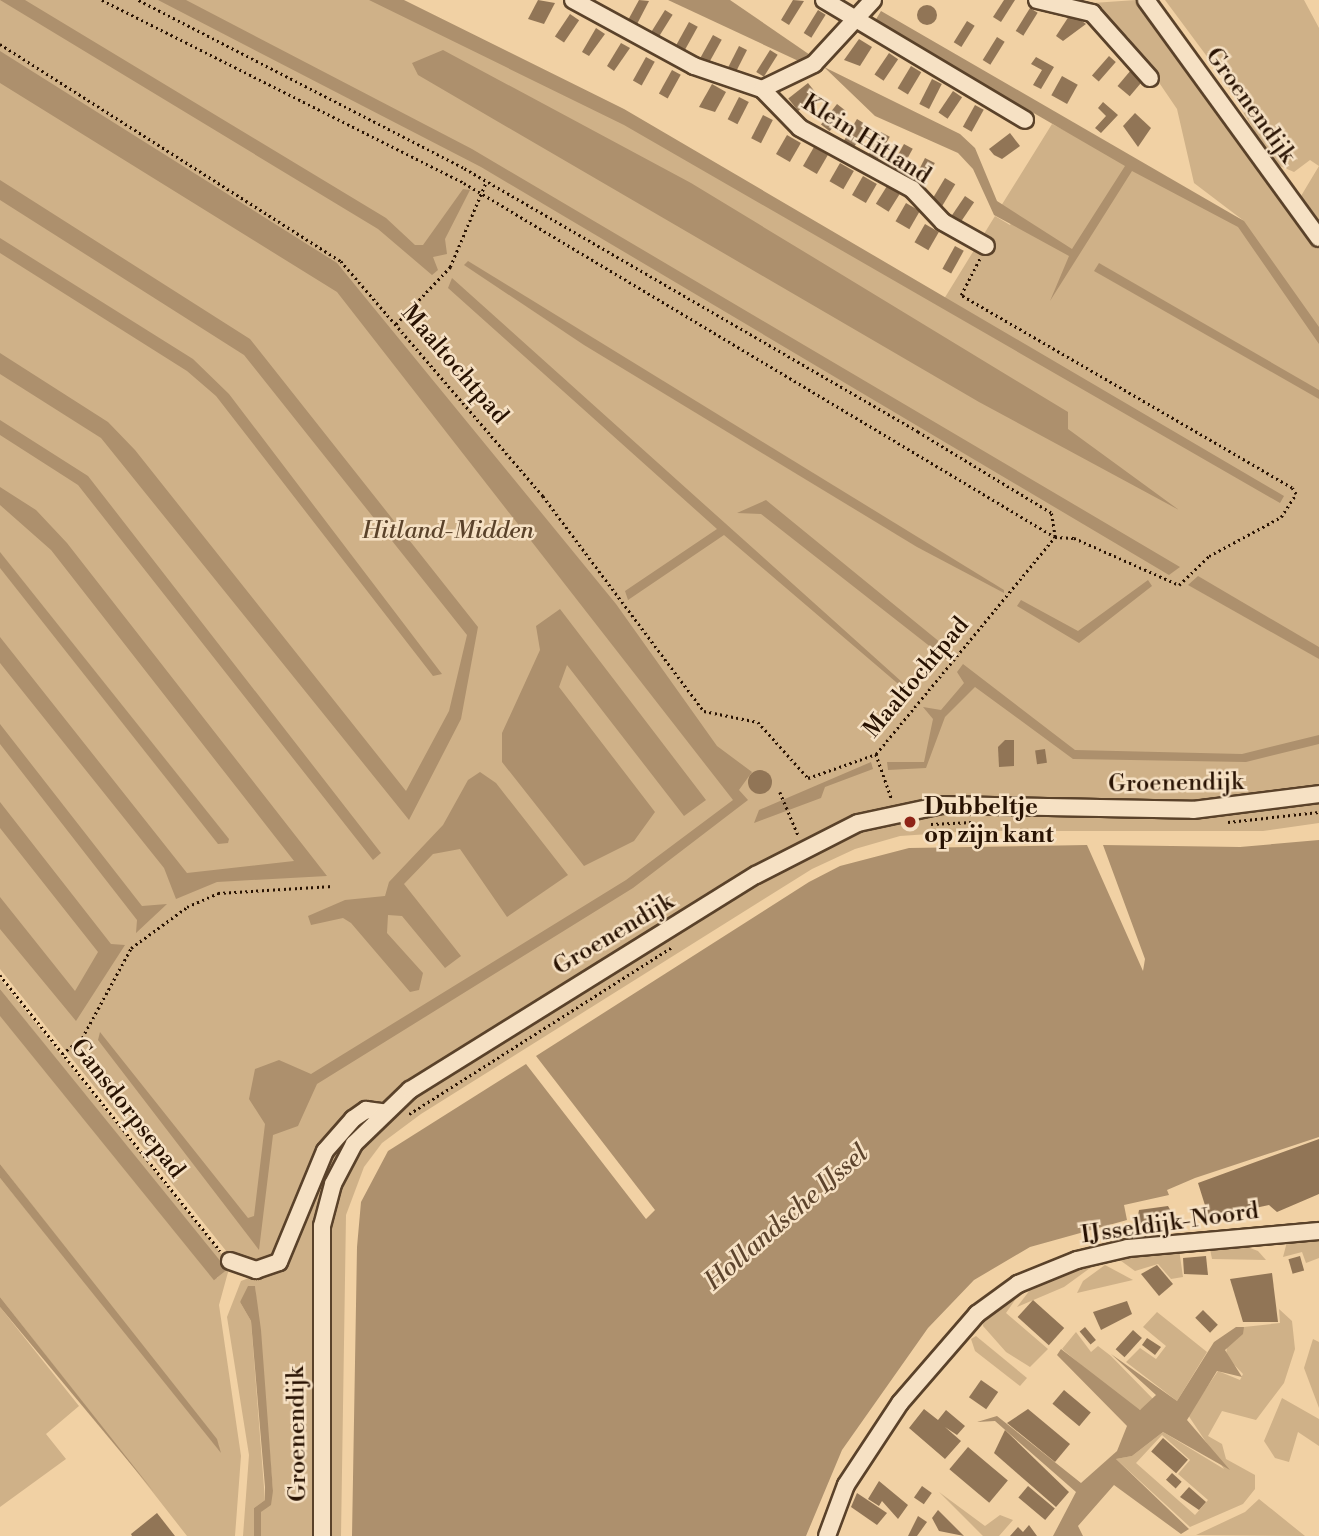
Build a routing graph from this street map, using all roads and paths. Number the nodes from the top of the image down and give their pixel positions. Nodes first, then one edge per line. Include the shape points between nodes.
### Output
1 (102, 0) edge
2 (138, 0) edge
3 (573, 0) edge
4 (824, 0) edge
5 (873, 0) edge
6 (1037, 0) edge
7 (1146, 0) edge
8 (855, 20) junction
9 (0, 44) edge
10 (1150, 78) dead end
11 (762, 89) junction
12 (1025, 120) dead end
13 (486, 182) junction
14 (479, 191) junction
15 (1319, 238) edge
16 (986, 246) joint
17 (396, 325) junction
18 (1055, 537) junction
19 (876, 754) junction
20 (888, 788) dead end
21 (780, 792) dead end
22 (1319, 794) edge
23 (800, 840) dead end
24 (333, 886) dead end
25 (681, 941) dead end
26 (0, 975) edge
27 (62, 1054) junction
28 (383, 1112) junction
29 (401, 1119) dead end
30 (1319, 1231) edge
31 (230, 1261) joint
32 (322, 1536) edge
33 (827, 1536) edge

1 - 14 path
2 - 13 path
3 - 11 street, Klein Hitland via 694,66
4 - 8 street
5 - 8 street, Klein Hitland
6 - 10 street via 1092,13
7 - 15 street, Groenendijk
8 - 11 street, Klein Hitland via 814,64
8 - 12 street
9 - 17 path, Maaltochtpad via 341,261
11 - 16 street, Klein Hitland via 800,128 912,190 943,222
13 - 14 path
13 - 18 path via 1051,513
14 - 17 path via 450,267
14 - 18 path
16 - 18 path via 961,295 1296,495 1281,517 1209,556 1179,585 1074,538
17 - 19 path, Maaltochtpad via 543,496 704,711 758,722 808,778
18 - 19 path, Maaltochtpad
19 - 20 path
21 - 23 path
22 - 28 street, Groenendijk via 1193,810 942,805 858,823 743,883 481,1043
24 - 27 path via 218,893 187,906 131,948 82,1038
25 - 29 path
26 - 27 path, Gansdorpsepad
27 - 31 path, Gansdorpsepad
28 - 31 street via 366,1110 325,1151 279,1262 256,1270
28 - 32 street, Groenendijk via 341,1165 322,1226
30 - 33 street, IJsseldijk-Noord via 1128,1248 1077,1259 1018,1284 977,1314 900,1404 846,1485

